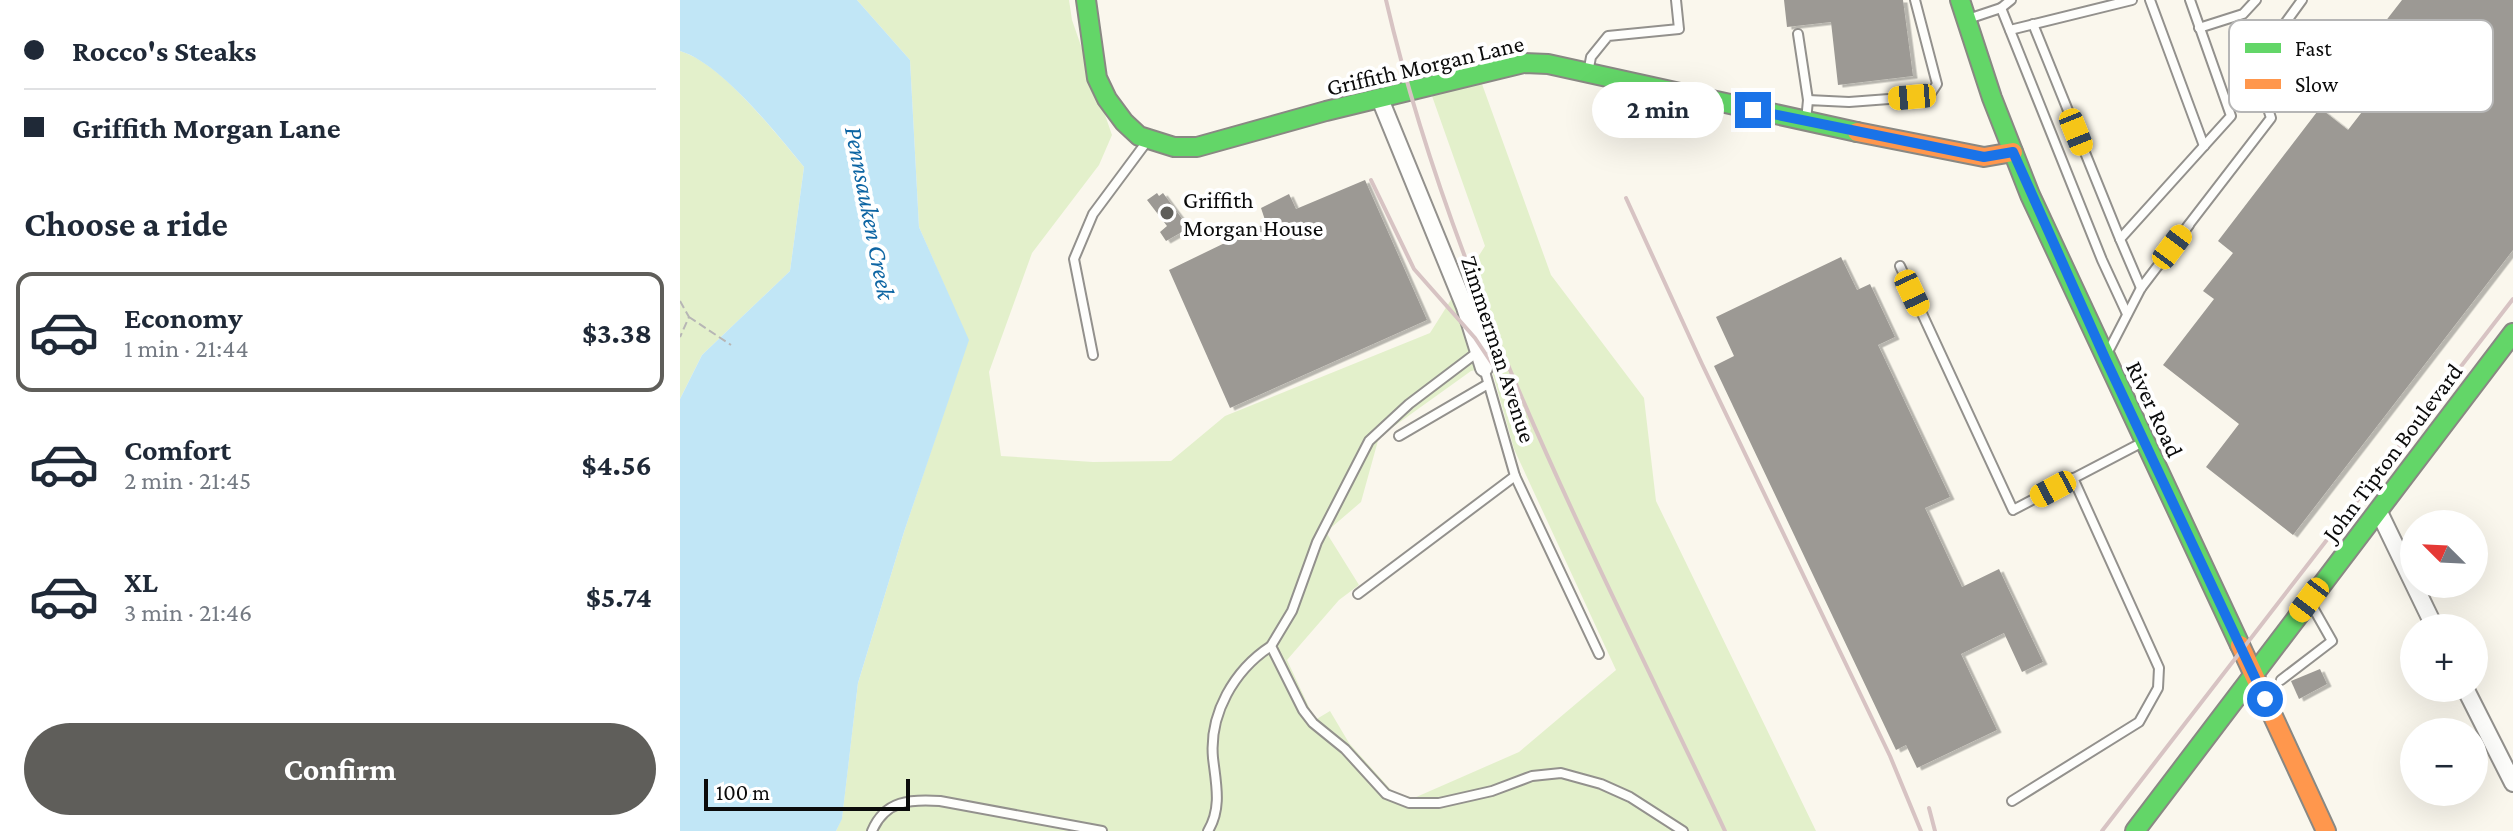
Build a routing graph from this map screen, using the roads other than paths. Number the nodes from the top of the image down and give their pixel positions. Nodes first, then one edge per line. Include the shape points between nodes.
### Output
1 (1086, 0) edge
2 (1676, 0) edge
3 (1915, 0) edge
4 (1960, 0) edge
5 (2011, 0) edge
6 (2132, 0) edge
7 (2150, 0) edge
8 (2190, 0) edge
9 (2256, 0) edge
10 (2302, 0) edge
11 (2001, 8) junction
12 (1967, 20) junction
13 (2287, 20) edge
14 (2033, 24) junction
15 (2199, 28) junction
16 (2010, 30) junction
17 (1798, 34) dead end
18 (1588, 73) junction
19 (1380, 99) junction
20 (1808, 100) junction
21 (2229, 110) edge
22 (2230, 112) edge
23 (2269, 112) edge
24 (1806, 122) junction
25 (1148, 140) junction
26 (2204, 146) junction
27 (2013, 152) junction
28 (2120, 239) junction
29 (1900, 266) dead end
30 (2141, 288) junction
31 (2127, 314) junction
32 (2513, 333) edge
33 (1093, 355) dead end
34 (2105, 358) junction
35 (1483, 368) junction
36 (1399, 436) dead end
37 (2144, 442) junction
38 (1515, 476) junction
39 (2073, 478) junction
40 (2378, 510) junction
41 (1358, 594) dead end
42 (2309, 600) junction
43 (2428, 614) edge
44 (1271, 646) junction
45 (1599, 654) dead end
46 (2253, 673) junction
47 (2281, 680) dead end
48 (2472, 702) edge
49 (2513, 783) edge
50 (2012, 801) dead end
51 (872, 831) edge
52 (1102, 831) edge
53 (1208, 831) edge
54 (1683, 831) edge
55 (2135, 831) edge
56 (2326, 831) edge

1 - 25 street via 1097,78 1124,122
2 - 18 lane via 1679,29 1608,36 1591,57
3 - 20 lane via 1937,84 1929,96
4 - 12 street, River Road
5 - 11 lane
6 - 14 lane
7 - 26 lane
8 - 15 lane
9 - 15 lane via 2243,14
10 - 13 lane
11 - 12 lane
11 - 16 lane
12 - 27 street, River Road
14 - 16 lane
14 - 28 lane
15 - 21 lane
16 - 31 lane
17 - 20 lane
18 - 19 street, Griffith Morgan Lane via 1524,63
18 - 24 street, Griffith Morgan Lane
19 - 25 street, Griffith Morgan Lane via 1197,147
19 - 35 street, Zimmerman Avenue via 1465,307
20 - 24 lane
22 - 26 lane
23 - 30 lane via 2271,118
24 - 27 street, Griffith Morgan Lane via 1984,157
25 - 33 lane via 1093,214 1074,259
26 - 28 lane
27 - 34 street, River Road
28 - 30 lane
29 - 39 lane via 2013,510
30 - 31 lane
31 - 34 lane
32 - 40 street, John Tipton Boulevard
34 - 37 street, River Road
35 - 36 lane
35 - 38 lane, Zimmerman Avenue
35 - 44 lane via 1409,404 1369,441
37 - 39 lane
37 - 46 street, River Road
38 - 41 lane, Zimmerman Avenue
38 - 45 lane
39 - 50 lane via 2159,668 2158,688 2139,722
40 - 42 street, John Tipton Boulevard
40 - 43 street
42 - 46 street, John Tipton Boulevard
42 - 47 lane via 2332,641
44 - 53 lane via 1253,658 1233,684 1216,719 1212,739 1217,807
44 - 54 lane via 1313,723 1386,794 1409,803 1439,803 1532,776 1561,773 1630,797
46 - 55 street, John Tipton Boulevard
46 - 56 street, River Road
48 - 49 street
51 - 52 lane via 885,811 901,801 920,800

